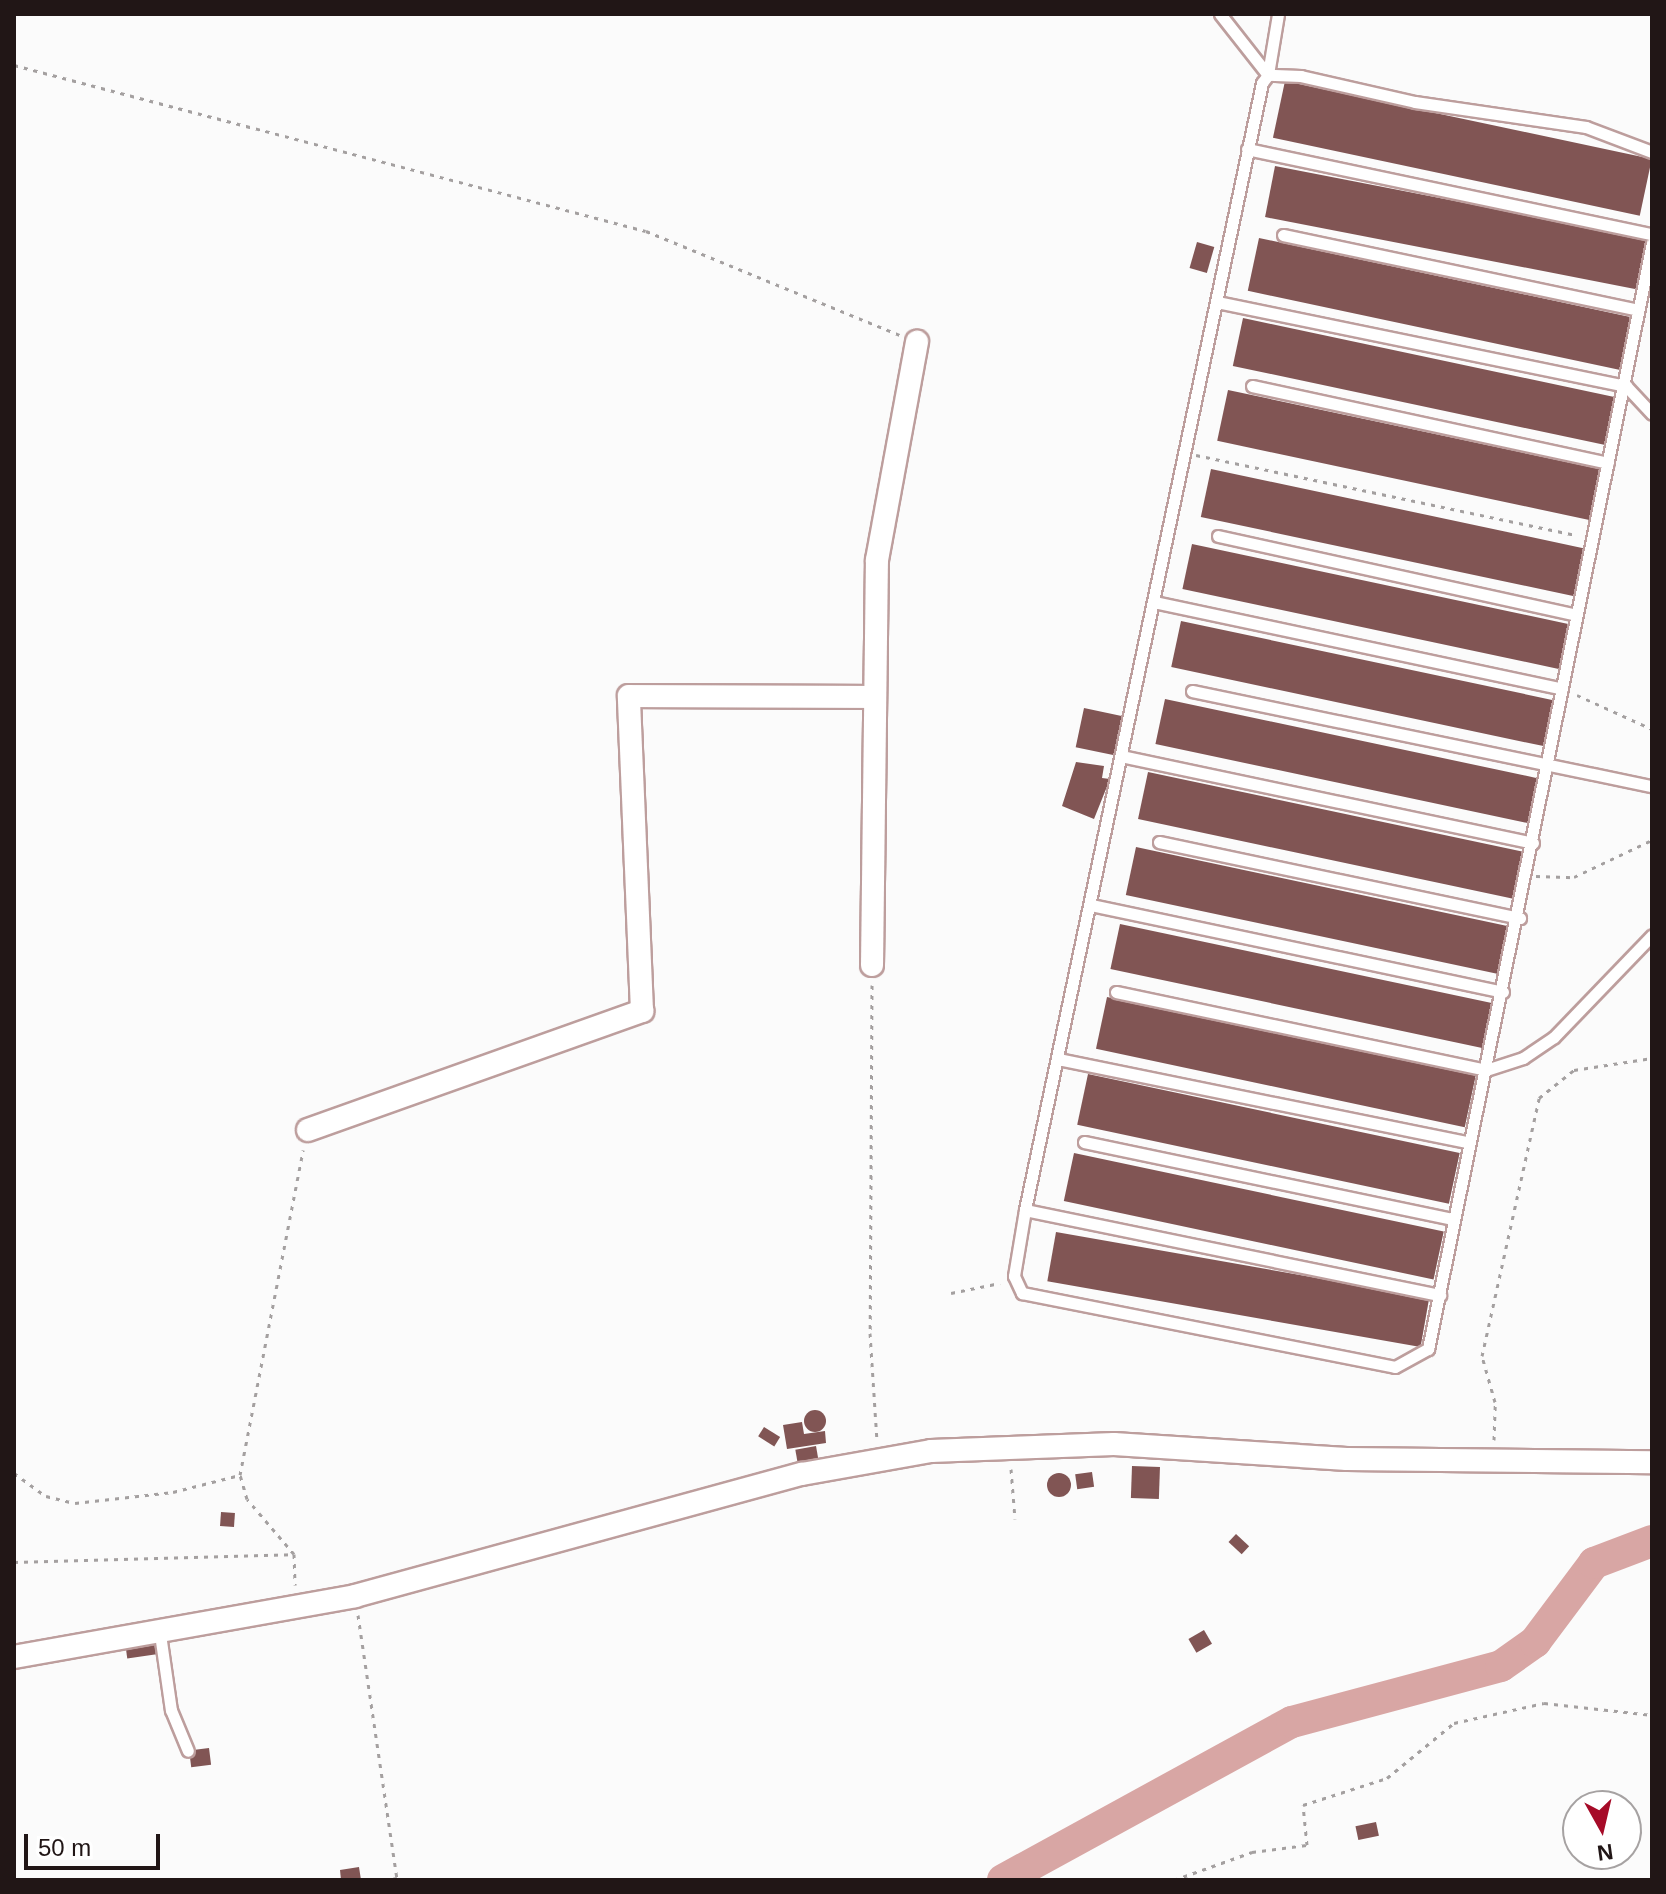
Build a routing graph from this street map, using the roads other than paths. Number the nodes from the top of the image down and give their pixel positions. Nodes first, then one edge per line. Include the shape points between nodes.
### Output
1 (1220, 14) edge
2 (1278, 14) edge
3 (1268, 75) junction
4 (1247, 149) junction
5 (1652, 152) edge
6 (1652, 234) edge
7 (1283, 235) dead end
8 (1652, 243) edge
9 (1217, 302) junction
10 (1638, 310) junction
11 (917, 342) road end
12 (1252, 386) dead end
13 (1626, 386) junction
14 (1652, 414) edge
15 (1608, 463) junction
16 (1218, 536) dead end
17 (1154, 602) junction
18 (1576, 615) junction
19 (1562, 689) junction
20 (1192, 691) dead end
21 (875, 697) junction
22 (1121, 756) junction
23 (1547, 765) junction
24 (1652, 786) edge
25 (1159, 842) dead end
26 (1533, 843) junction
27 (1091, 905) junction
28 (1520, 918) junction
29 (1652, 935) edge
30 (872, 965) road end
31 (1116, 992) dead end
32 (1503, 992) junction
33 (1058, 1059) junction
34 (1486, 1070) junction
35 (308, 1130) road end
36 (1084, 1142) dead end
37 (1470, 1143) junction
38 (1025, 1210) junction
39 (1453, 1219) junction
40 (1440, 1295) junction
41 (1652, 1462) edge
42 (160, 1634) junction
43 (14, 1657) edge
44 (188, 1751) dead end

1 - 3 lane via 1257,51
2 - 3 lane
3 - 4 lane via 1257,95
3 - 5 lane via 1586,127
4 - 6 lane
4 - 9 lane
7 - 10 lane
8 - 10 lane
9 - 13 lane
9 - 17 lane
10 - 13 lane
11 - 21 street via 877,560
12 - 15 lane
13 - 14 lane
13 - 15 lane
15 - 18 lane
16 - 18 lane
17 - 19 lane
17 - 22 lane
18 - 19 lane
19 - 23 lane
20 - 23 lane
21 - 30 street
21 - 35 street via 629,696 642,1011
22 - 26 lane
22 - 27 lane
23 - 24 lane
23 - 26 lane
25 - 28 lane
26 - 28 lane
27 - 32 lane
27 - 33 lane
28 - 32 lane
29 - 34 lane via 1554,1037 1523,1058
31 - 34 lane
32 - 34 lane
33 - 37 lane
33 - 38 lane
34 - 37 lane
36 - 39 lane
37 - 39 lane
38 - 40 lane
38 - 40 lane via 1014,1276 1030,1296 1395,1367 1428,1349
39 - 40 lane
41 - 42 street via 1010,1446 879,1458 355,1596
42 - 43 street
42 - 44 lane via 171,1710

